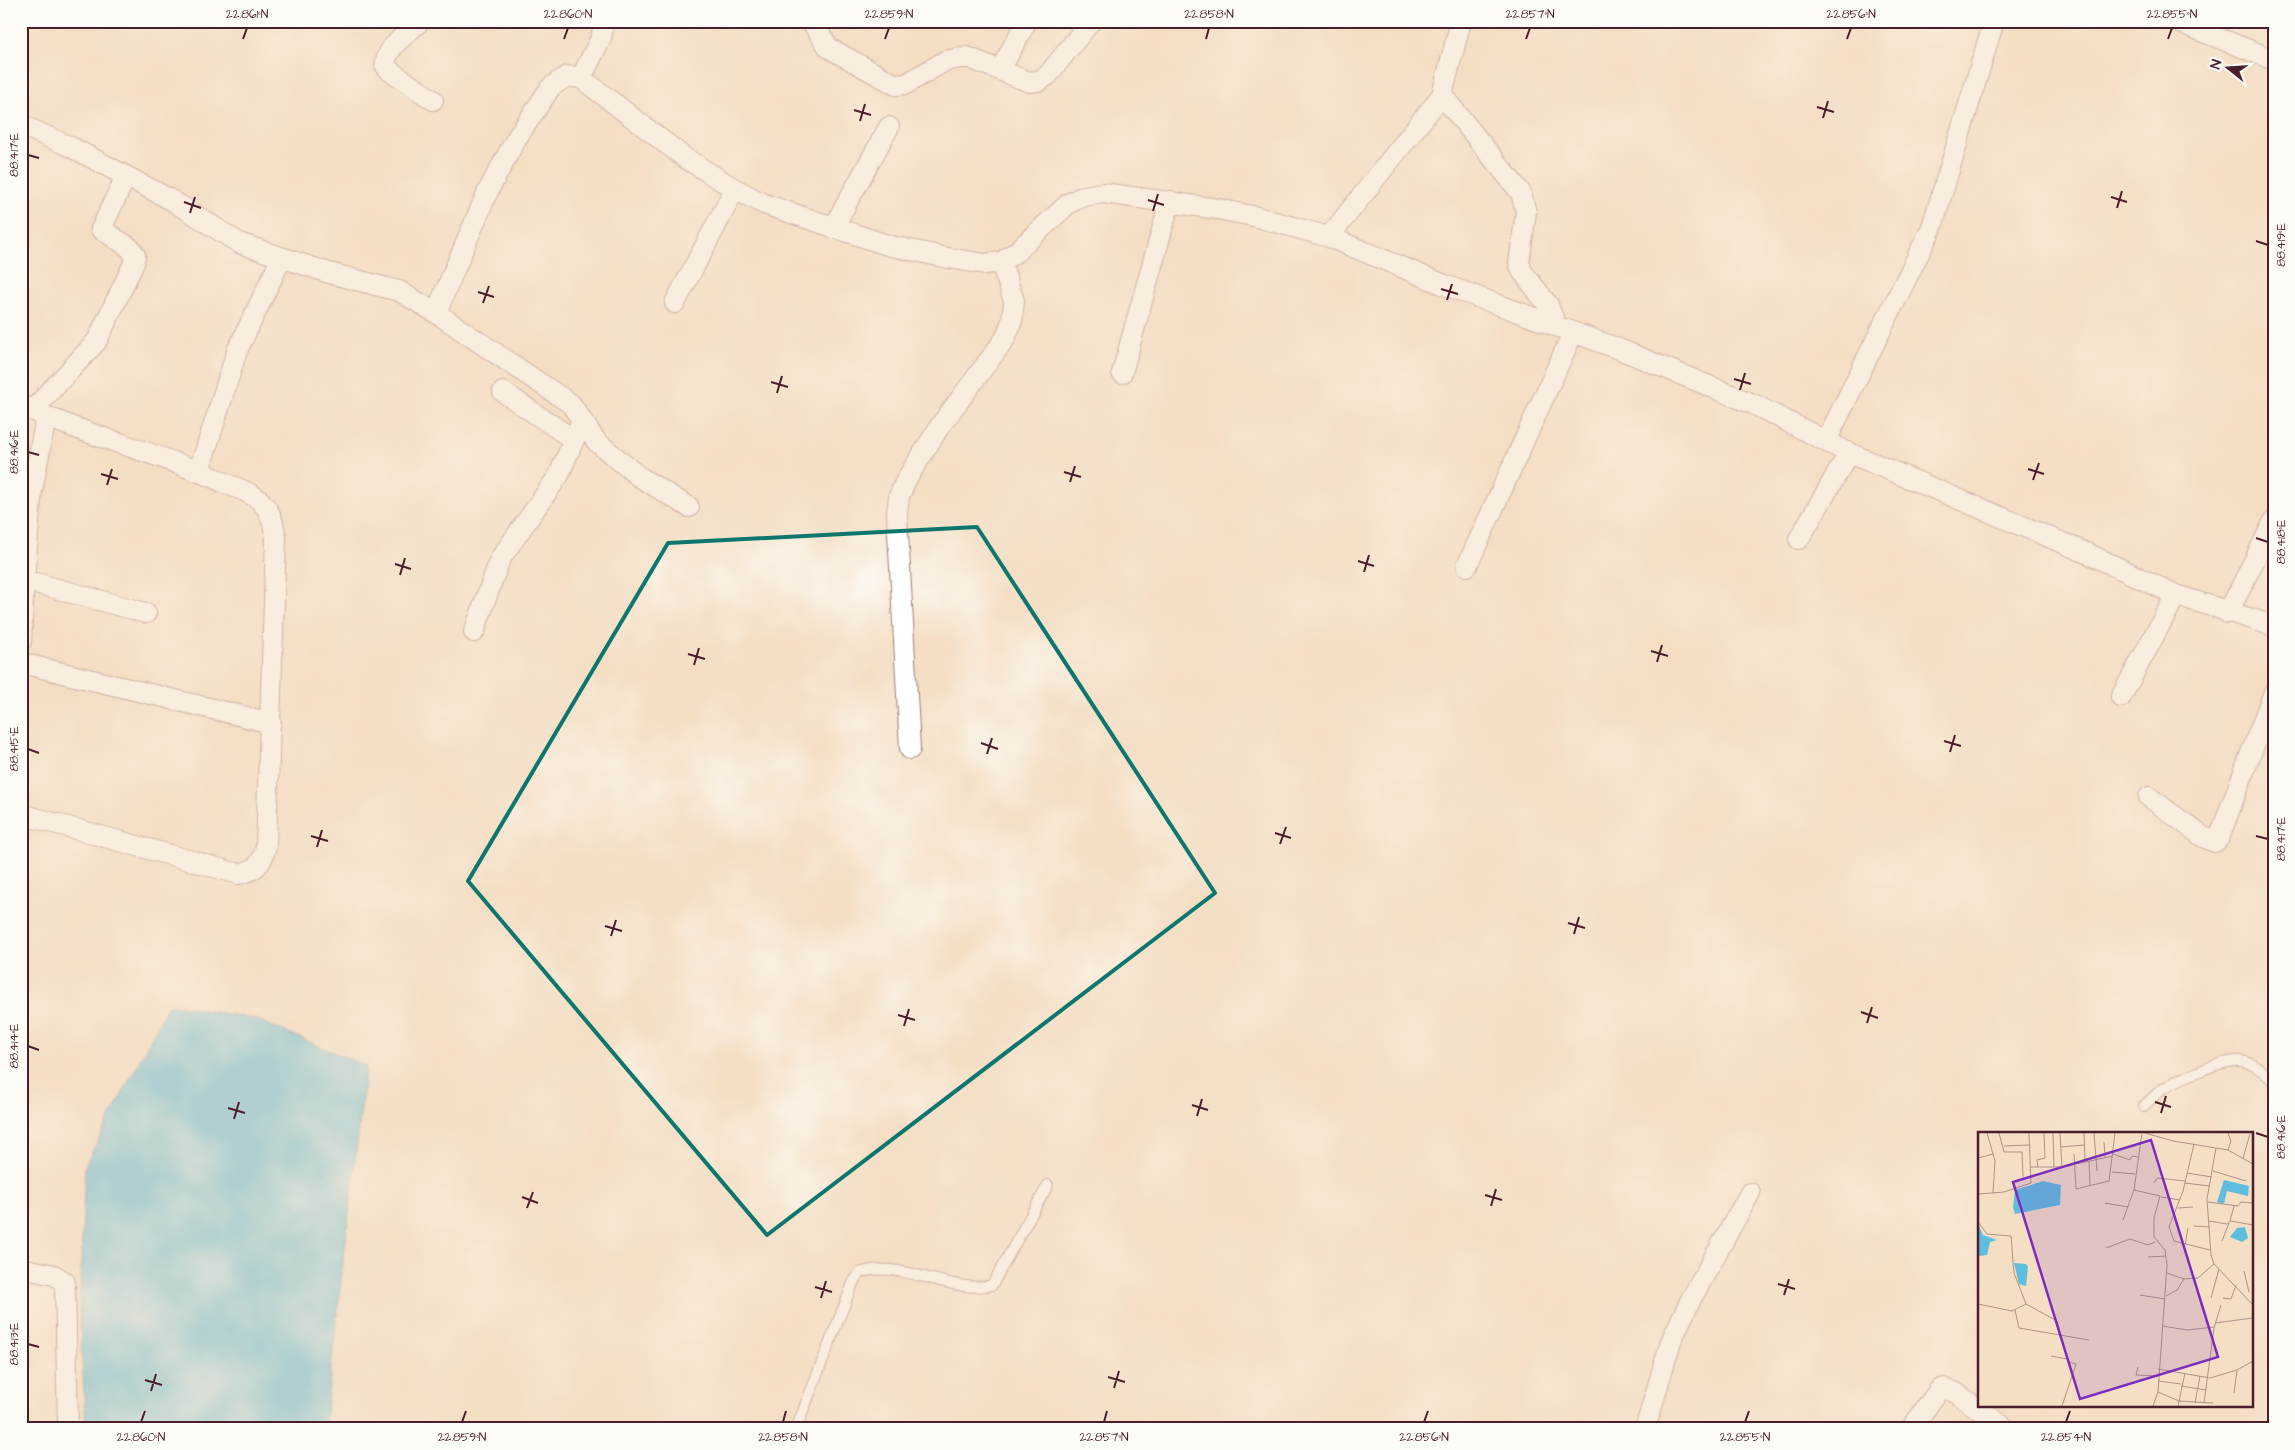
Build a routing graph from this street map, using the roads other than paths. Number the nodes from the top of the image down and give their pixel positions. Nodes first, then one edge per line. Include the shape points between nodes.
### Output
1 (420, 21) edge
2 (604, 21) edge
3 (811, 21) edge
4 (1027, 21) edge
5 (1092, 21) edge
6 (1461, 21) edge
7 (1994, 21) edge
8 (2176, 21) edge
9 (2274, 60) edge
10 (1000, 70) junction
11 (581, 78) junction
12 (1442, 95) junction
13 (433, 100) dead end
14 (21, 125) edge
15 (889, 127) dead end
16 (126, 176) junction
17 (735, 189) junction
18 (1170, 201) junction
19 (833, 228) junction
20 (1329, 237) junction
21 (281, 259) junction
22 (1001, 262) junction
23 (675, 303) dead end
24 (436, 313) junction
25 (1565, 329) junction
26 (1122, 373) dead end
27 (503, 392) dead end
28 (33, 411) edge
29 (582, 420) junction
30 (574, 440) junction
31 (1826, 441) junction
32 (1849, 453) junction
33 (199, 470) junction
34 (27, 489) edge
35 (689, 507) dead end
36 (2274, 521) edge
37 (1799, 539) dead end
38 (1467, 566) dead end
39 (22, 579) edge
40 (2176, 595) junction
41 (146, 613) dead end
42 (2228, 613) junction
43 (2274, 626) edge
44 (474, 632) dead end
45 (21, 641) edge
46 (21, 663) edge
47 (2274, 692) edge
48 (2121, 697) dead end
49 (271, 723) junction
50 (910, 748) dead end
51 (2149, 797) dead end
52 (21, 814) edge
53 (2274, 1081) edge
54 (2144, 1106) dead end
55 (1048, 1184) dead end
56 (1750, 1193) dead end
57 (21, 1268) edge
58 (68, 1429) edge
59 (796, 1429) edge
60 (1645, 1429) edge
61 (1911, 1429) edge
62 (2007, 1429) edge

1 - 13 street via 390,51 385,65
2 - 11 street via 601,38
3 - 10 street via 829,48 896,85 906,84 955,58 967,57
4 - 10 street
5 - 10 street via 1039,82 1029,82
6 - 12 street
7 - 31 street via 1932,227
8 - 9 street
11 - 17 street via 685,158
11 - 24 street via 566,76 552,87 516,139 488,191
12 - 20 street
12 - 25 street via 1521,194 1526,212 1519,263 1522,272
14 - 16 street
15 - 19 street
16 - 21 street via 239,243
16 - 28 street via 102,230 130,248 135,254 134,263 97,341
17 - 19 street via 764,204
17 - 23 street
18 - 20 street via 1257,217
18 - 22 street via 1103,193 1084,196 1069,203
18 - 26 street
19 - 22 street via 888,245 948,258 985,264
20 - 25 street via 1442,284
21 - 24 street via 399,291
21 - 33 street via 237,351
22 - 50 street via 1014,302 1012,321 1005,339 940,426 899,496
24 - 29 street via 571,404
25 - 31 street via 1754,404
25 - 38 street
27 - 30 street
28 - 33 street
28 - 34 street
29 - 30 street
29 - 35 street via 596,441 638,476
30 - 44 street via 553,484 500,559
31 - 32 street
32 - 37 street
32 - 40 street via 2089,554
33 - 49 street via 253,496 265,506 273,522 276,538
34 - 39 street
36 - 42 street
39 - 41 street
39 - 45 street
40 - 42 street
40 - 48 street
42 - 43 street
46 - 49 street
47 - 51 street via 2215,842 2203,837
49 - 52 street via 266,847 262,862 251,871 239,874
53 - 54 lane via 2250,1064 2230,1062 2181,1079 2161,1090
55 - 59 lane via 992,1285 972,1286 879,1268 859,1273
56 - 60 street via 1670,1341
57 - 58 street via 54,1275 65,1282
61 - 62 street via 1939,1390 1944,1388

